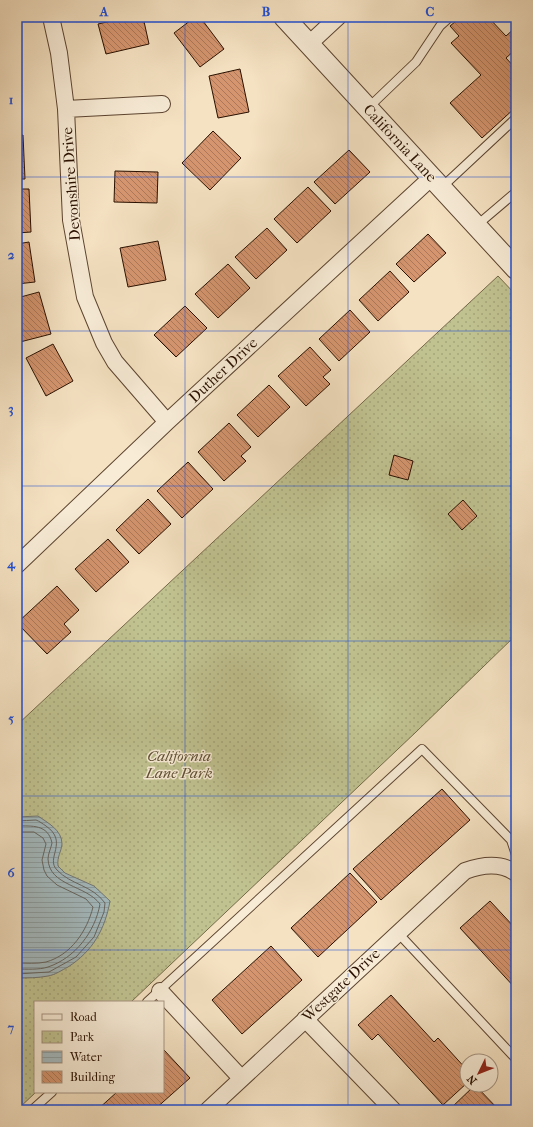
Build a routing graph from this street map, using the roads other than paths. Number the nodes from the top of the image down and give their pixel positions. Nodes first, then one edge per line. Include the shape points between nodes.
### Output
1 (51, 17) edge
2 (284, 17) edge
3 (338, 17) edge
4 (450, 17) edge
5 (309, 44) junction
6 (162, 104) dead end
7 (368, 108) junction
8 (66, 109) junction
9 (516, 118) edge
10 (436, 182) junction
11 (516, 192) edge
12 (476, 226) junction
13 (516, 269) edge
14 (167, 422) junction
15 (17, 565) edge
16 (516, 855) edge
17 (516, 873) edge
18 (398, 933) junction
19 (160, 991) junction
20 (149, 1001) edge
21 (305, 1019) junction
22 (516, 1059) edge
23 (241, 1078) junction
24 (51, 1093) edge
25 (32, 1110) edge
26 (208, 1110) edge
27 (393, 1110) edge

1 - 8 street, Devonshire Drive via 59,53
2 - 5 street, California Lane
3 - 5 street
4 - 7 lane via 440,26 416,62
5 - 7 street, California Lane
6 - 8 street
7 - 10 street, California Lane
8 - 14 street, Devonshire Drive via 71,220 85,298 115,362
9 - 10 lane
10 - 12 street, California Lane
10 - 14 street, Duther Drive
11 - 12 lane
12 - 13 street, California Lane
14 - 15 street, Duther Drive
16 - 19 lane via 511,840 422,750
17 - 18 street, Westgate Drive via 497,866 479,866 465,871
18 - 21 street, Westgate Drive
18 - 22 lane
19 - 20 lane
19 - 23 street
21 - 23 street, Westgate Drive
21 - 27 street
23 - 26 street, Westgate Drive
24 - 25 lane

